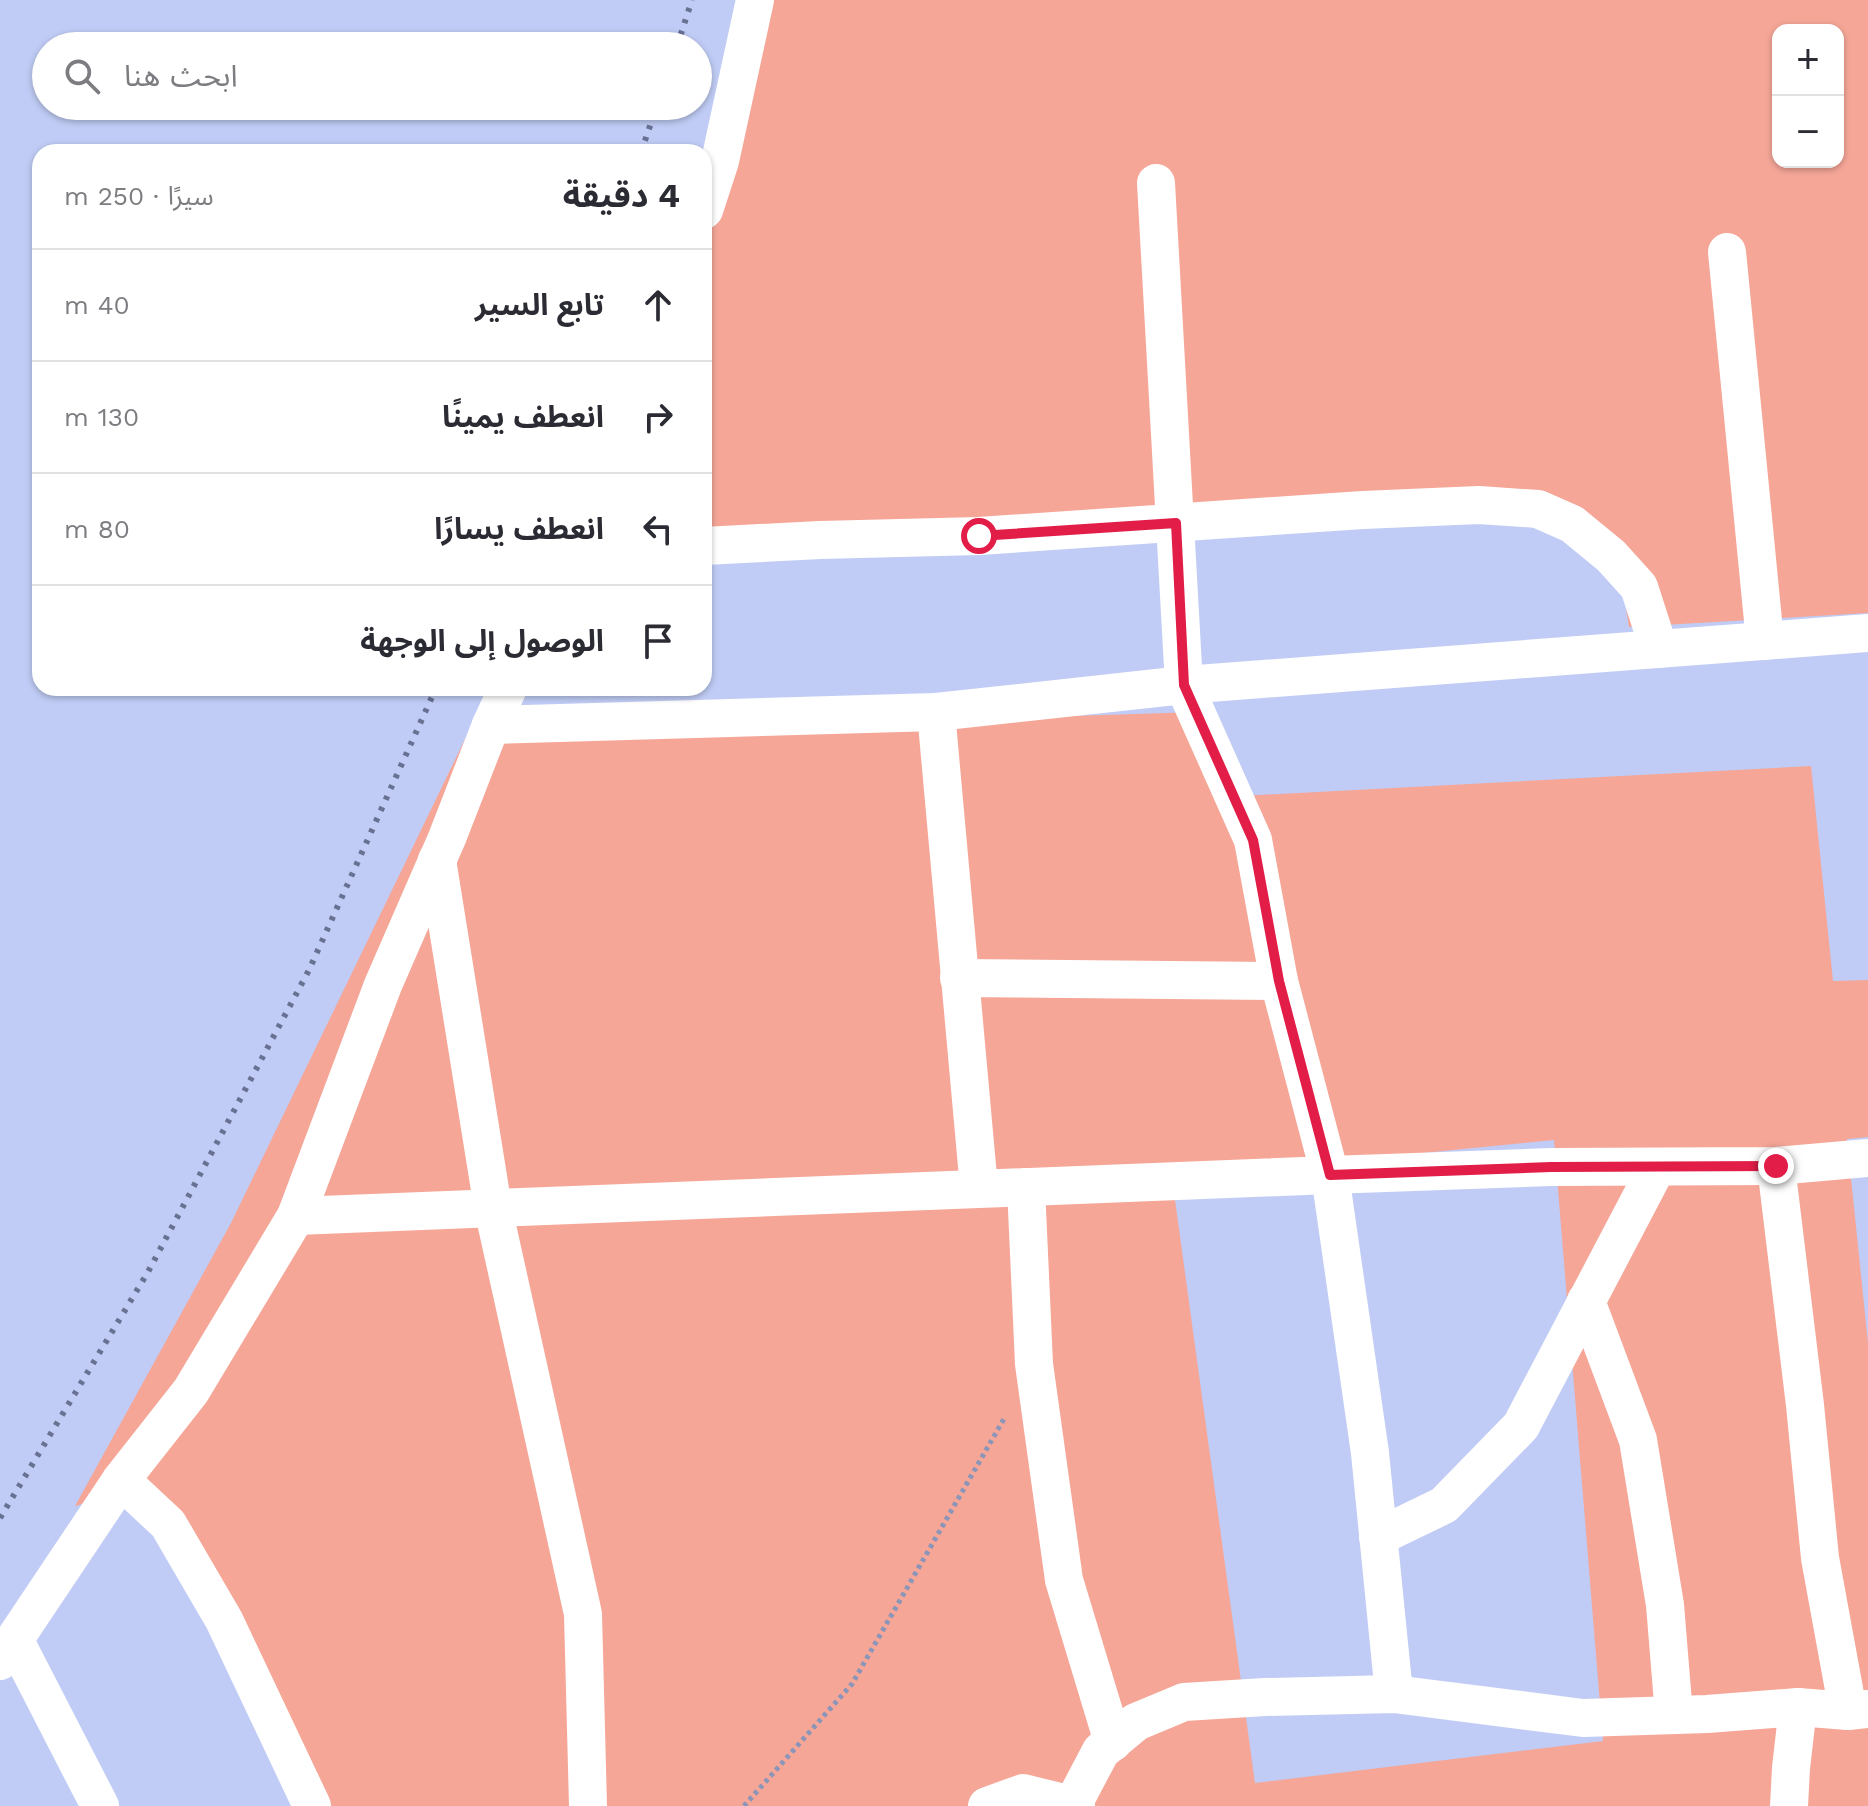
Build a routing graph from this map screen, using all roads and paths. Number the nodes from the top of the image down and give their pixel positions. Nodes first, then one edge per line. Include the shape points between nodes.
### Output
1 (755, 0) edge
2 (1156, 183) dead end
3 (712, 186) edge
4 (1727, 252) dead end
5 (1176, 523) junction
6 (712, 546) edge
7 (1868, 633) edge
8 (1765, 641) junction
9 (1659, 649) junction
10 (1184, 685) junction
11 (504, 696) edge
12 (936, 712) junction
13 (491, 725) junction
14 (437, 860) junction
15 (959, 978) junction
16 (1279, 981) junction
17 (1868, 1158) edge
18 (1776, 1166) junction
19 (1657, 1167) junction
20 (1330, 1175) junction
21 (1026, 1187) junction
22 (979, 1188) junction
23 (493, 1208) junction
24 (296, 1216) junction
25 (1586, 1301) junction
26 (1005, 1416) dead end
27 (121, 1480) junction
28 (1378, 1537) junction
29 (8, 1651) edge
30 (1394, 1694) junction
31 (1798, 1707) junction
32 (1858, 1710) edge
33 (1674, 1715) junction
34 (1113, 1742) junction
35 (1074, 1805) edge
36 (100, 1806) edge
37 (312, 1806) edge
38 (588, 1806) edge
39 (744, 1806) edge
40 (987, 1806) edge
41 (1789, 1806) edge

1 - 3 street
2 - 5 street
4 - 8 street
5 - 6 street
5 - 9 street via 1479,505 1538,509 1572,524 1639,587
5 - 10 street
7 - 8 street
8 - 9 street
9 - 10 street
10 - 12 street
10 - 16 street via 1253,840
11 - 13 street
12 - 13 street
12 - 15 street
13 - 14 street
14 - 23 street
14 - 24 street via 383,985
15 - 16 street
15 - 22 street
16 - 20 street
17 - 18 street
18 - 19 street
18 - 32 street via 1820,1558
19 - 20 street
19 - 25 street
20 - 21 street
20 - 28 street
21 - 22 street
21 - 34 street via 1034,1364 1064,1580
22 - 23 street
23 - 24 street
23 - 38 street via 583,1614
24 - 27 street via 191,1391
25 - 28 street via 1521,1426 1444,1505
25 - 33 street via 1638,1440 1665,1605
26 - 39 path via 852,1684
27 - 29 street
27 - 37 street via 168,1524 224,1620
28 - 30 street
29 - 36 street
30 - 33 street via 1583,1718
30 - 34 street via 1184,1702 1136,1722
31 - 32 street
31 - 33 street
31 - 41 street
34 - 35 street via 1101,1751
35 - 40 street via 1023,1793

